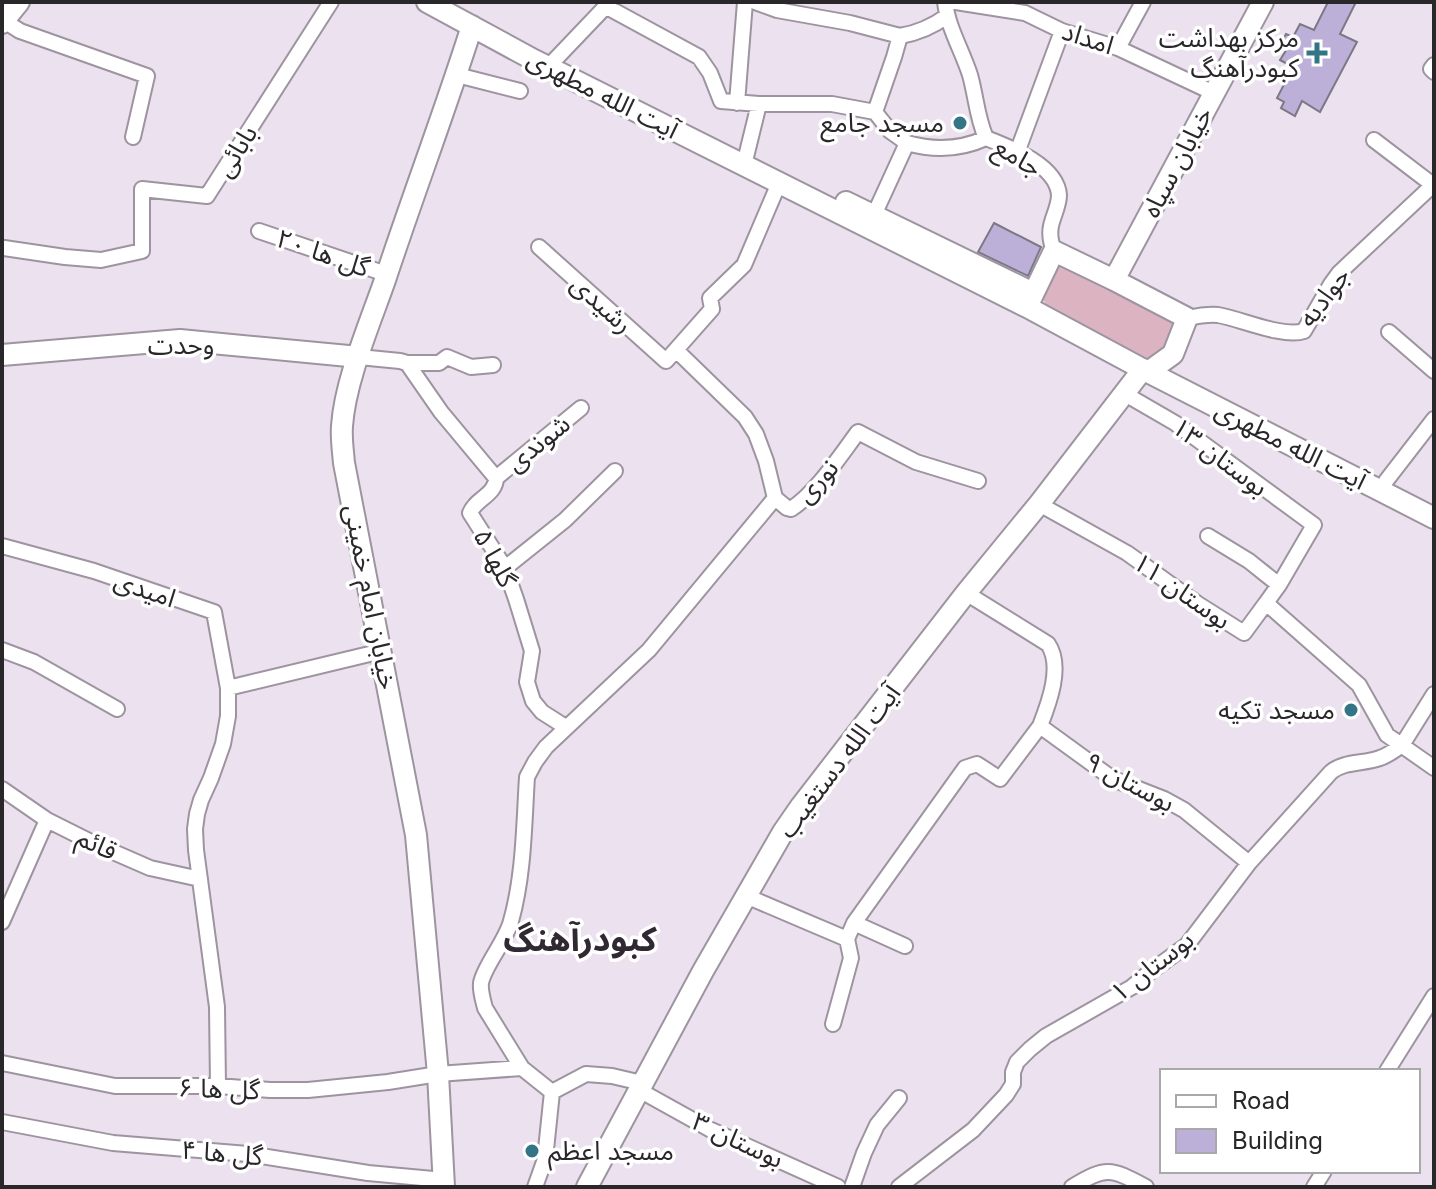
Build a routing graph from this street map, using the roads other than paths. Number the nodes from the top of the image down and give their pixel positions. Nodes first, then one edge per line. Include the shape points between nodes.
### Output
1 (19, 2) edge
2 (331, 2) edge
3 (427, 2) edge
4 (745, 2) edge
5 (755, 2) edge
6 (956, 2) edge
7 (1143, 2) edge
8 (1263, 2) edge
9 (609, 4) edge
10 (451, 8) edge
11 (946, 9) edge
12 (8, 25) edge
13 (472, 26) junction
14 (1062, 31) junction
15 (900, 36) junction
16 (1118, 48) junction
17 (1434, 65) edge
18 (548, 67) junction
19 (1434, 72) edge
20 (457, 75) junction
21 (520, 91) dead end
22 (1214, 93) junction
23 (737, 103) junction
24 (759, 104) junction
25 (875, 112) junction
26 (133, 137) dead end
27 (986, 138) junction
28 (1374, 140) dead end
29 (907, 143) junction
30 (1018, 150) junction
31 (744, 165) junction
32 (779, 183) junction
33 (1434, 184) edge
34 (874, 215) junction
35 (259, 231) dead end
36 (539, 247) dead end
37 (4, 248) dead end
38 (1054, 251) junction
39 (386, 274) junction
40 (1114, 280) junction
41 (1030, 300) junction
42 (1187, 318) junction
43 (1389, 332) dead end
44 (1173, 354) junction
45 (2, 355) edge
46 (671, 356) junction
47 (359, 357) junction
48 (407, 363) junction
49 (493, 365) dead end
50 (1145, 371) junction
51 (1434, 371) edge
52 (1125, 394) junction
53 (581, 408) dead end
54 (1434, 419) edge
55 (615, 471) dead end
56 (496, 478) junction
57 (978, 481) dead end
58 (1386, 481) junction
59 (775, 498) junction
60 (1039, 504) junction
61 (1434, 505) edge
62 (1434, 518) edge
63 (1208, 536) dead end
64 (2, 546) edge
65 (505, 568) junction
66 (1279, 585) junction
67 (966, 593) junction
68 (1266, 603) junction
69 (2, 650) edge
70 (382, 651) junction
71 (228, 688) junction
72 (1434, 694) edge
73 (117, 709) dead end
74 (1040, 726) junction
75 (563, 730) junction
76 (1402, 745) junction
77 (1434, 768) edge
78 (2, 789) edge
79 (47, 820) junction
80 (1249, 863) junction
81 (200, 879) junction
82 (746, 896) junction
83 (2, 922) edge
84 (854, 923) junction
85 (847, 939) junction
86 (905, 946) dead end
87 (1434, 996) edge
88 (833, 1024) dead end
89 (2, 1063) edge
90 (522, 1068) junction
91 (1388, 1069) edge
92 (438, 1074) junction
93 (218, 1086) junction
94 (640, 1086) junction
95 (552, 1092) junction
96 (899, 1098) dead end
97 (2, 1122) edge
98 (444, 1184) edge
99 (535, 1187) edge
100 (587, 1187) edge
101 (838, 1187) edge
102 (852, 1187) edge
103 (899, 1187) edge
104 (1072, 1187) edge
105 (1146, 1187) edge

1 - 12 main road
2 - 37 street, بابائی via 207,196 142,189 142,251 101,260
3 - 10 main road, آیت الله مطهری
4 - 23 street
5 - 15 street
6 - 14 street, امداد via 1025,13
7 - 16 street
8 - 22 main road, خیابان سپاه
9 - 18 street
9 - 23 street via 699,57 721,101
10 - 13 main road, آیت الله مطهری
11 - 15 street via 935,25
11 - 27 street, جامع
12 - 26 street via 147,76
13 - 18 main road, آیت الله مطهری
13 - 20 main road, خیابان امام خمینی
14 - 16 street, امداد
14 - 30 street
15 - 25 street
16 - 22 street, امداد
17 - 19 street
18 - 31 main road, آیت الله مطهری
20 - 21 street
20 - 39 main road, خیابان امام خمینی
22 - 40 main road, خیابان سپاه
23 - 24 street
24 - 25 street via 832,104
24 - 31 street
25 - 29 street
27 - 29 street via 936,149
27 - 30 street, جامع
28 - 33 street
29 - 34 street
30 - 38 street, جامع via 1051,177 1057,189 1050,228
31 - 32 main road, آیت الله مطهری
32 - 34 main road, آیت الله مطهری via 812,188
32 - 41 main road, آیت الله مطهری
32 - 46 street via 744,265 710,298 712,309
33 - 42 street, جوادیه via 1339,273 1304,331 1215,315
34 - 41 main road, آیت الله مطهری
35 - 39 street, گل ها ۲۰
36 - 46 street, رشیدی
38 - 40 main road
38 - 41 main road
39 - 47 main road, خیابان امام خمینی
40 - 42 main road
41 - 50 main road, آیت الله مطهری
42 - 44 main road
43 - 51 street
44 - 50 main road, آیت الله دستغیب
44 - 58 main road, آیت الله مطهری via 1179,373 1192,384
45 - 47 main road, وحدت via 180,340
46 - 59 street, نوری via 745,417 756,434
47 - 48 street
47 - 70 main road, خیابان امام خمینی via 342,426 344,463
48 - 49 street via 439,363 447,357 471,367
48 - 56 street
50 - 52 main road, آیت الله دستغیب
50 - 62 main road, آیت الله مطهری
52 - 60 main road, آیت الله دستغیب
52 - 66 street, بوستان ۱۳ via 1175,423 1314,525
53 - 56 street, شوندی
54 - 58 street
55 - 65 street
56 - 65 street, گلها ۵ via 470,513
57 - 59 street, نوری via 916,462 858,432 795,507 787,508
58 - 61 main road, آیت الله مطهری
59 - 75 street via 649,650
60 - 67 main road, آیت الله دستغیب
60 - 68 street, بوستان ۱۱ via 1127,553 1244,633
63 - 66 street
64 - 71 street, امیدی via 214,612
65 - 75 street, گلها ۵ via 532,651 529,691 542,712
66 - 68 street
67 - 74 street via 1053,652 1053,680
67 - 82 main road, آیت الله دستغیب via 801,806
68 - 76 street, بوستان ۱۱ via 1355,681 1384,731
69 - 73 street
70 - 71 street
70 - 92 main road, خیابان امام خمینی via 416,835
71 - 81 street via 223,744 197,814
72 - 76 street
74 - 80 street, بوستان ۹ via 1113,779 1184,810
74 - 84 street via 1000,779 977,764 965,768
75 - 90 street via 527,777 518,890 503,943 481,982 485,1008
76 - 77 street, بوستان ۱۱
76 - 80 street, بوستان ۱ via 1379,759 1334,768
78 - 79 street, قائم
79 - 81 street, قائم via 150,868
79 - 83 street
80 - 103 street, بوستان ۱ via 1187,945 1132,987 1030,1049 1017,1062 1006,1095 973,1130
81 - 93 street via 217,1007
82 - 85 street
82 - 94 main road, آیت الله دستغیب
84 - 85 street
84 - 86 street
85 - 88 street via 851,958
87 - 91 street
89 - 93 street, گل ها ۶ via 115,1086
90 - 92 street, گل ها ۶
90 - 95 street
92 - 93 street, گل ها ۶ via 308,1090
92 - 98 main road, خیابان امام خمینی
94 - 95 street, بوستان ۳ via 586,1074
94 - 100 main road, آیت الله دستغیب
94 - 101 street, بوستان ۳ via 711,1130
95 - 99 street via 545,1159
96 - 102 street via 877,1125
97 - 98 street, گل ها ۴ via 113,1143 248,1154
104 - 105 street via 1110,1171

